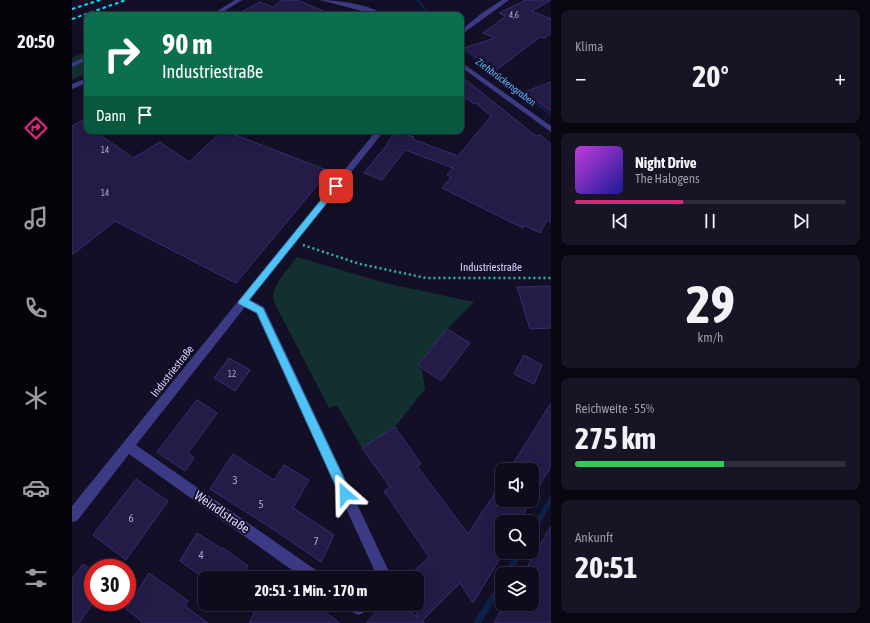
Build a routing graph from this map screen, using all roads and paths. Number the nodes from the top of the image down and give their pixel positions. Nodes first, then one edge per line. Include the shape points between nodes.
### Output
1 (240, 0) edge
2 (323, 0) edge
3 (506, 0) edge
4 (219, 12) edge
5 (372, 12) edge
6 (464, 31) edge
7 (84, 59) edge
8 (72, 65) edge
9 (464, 66) edge
10 (84, 81) edge
11 (72, 87) edge
12 (551, 130) edge
13 (378, 134) edge
14 (292, 241) junction
15 (551, 278) edge
16 (242, 302) junction
17 (128, 446) junction
18 (72, 516) edge
19 (306, 571) edge
20 (382, 571) edge

1 - 4 street
2 - 5 street
3 - 6 street
7 - 8 street
9 - 12 street
10 - 11 street
13 - 14 street, Industriestraße
14 - 15 path, Industriestraße via 360,264 426,278
14 - 16 street, Industriestraße
16 - 17 street, Industriestraße
16 - 20 street via 260,310
17 - 18 street, Industriestraße
17 - 19 street, Weindlstraße

